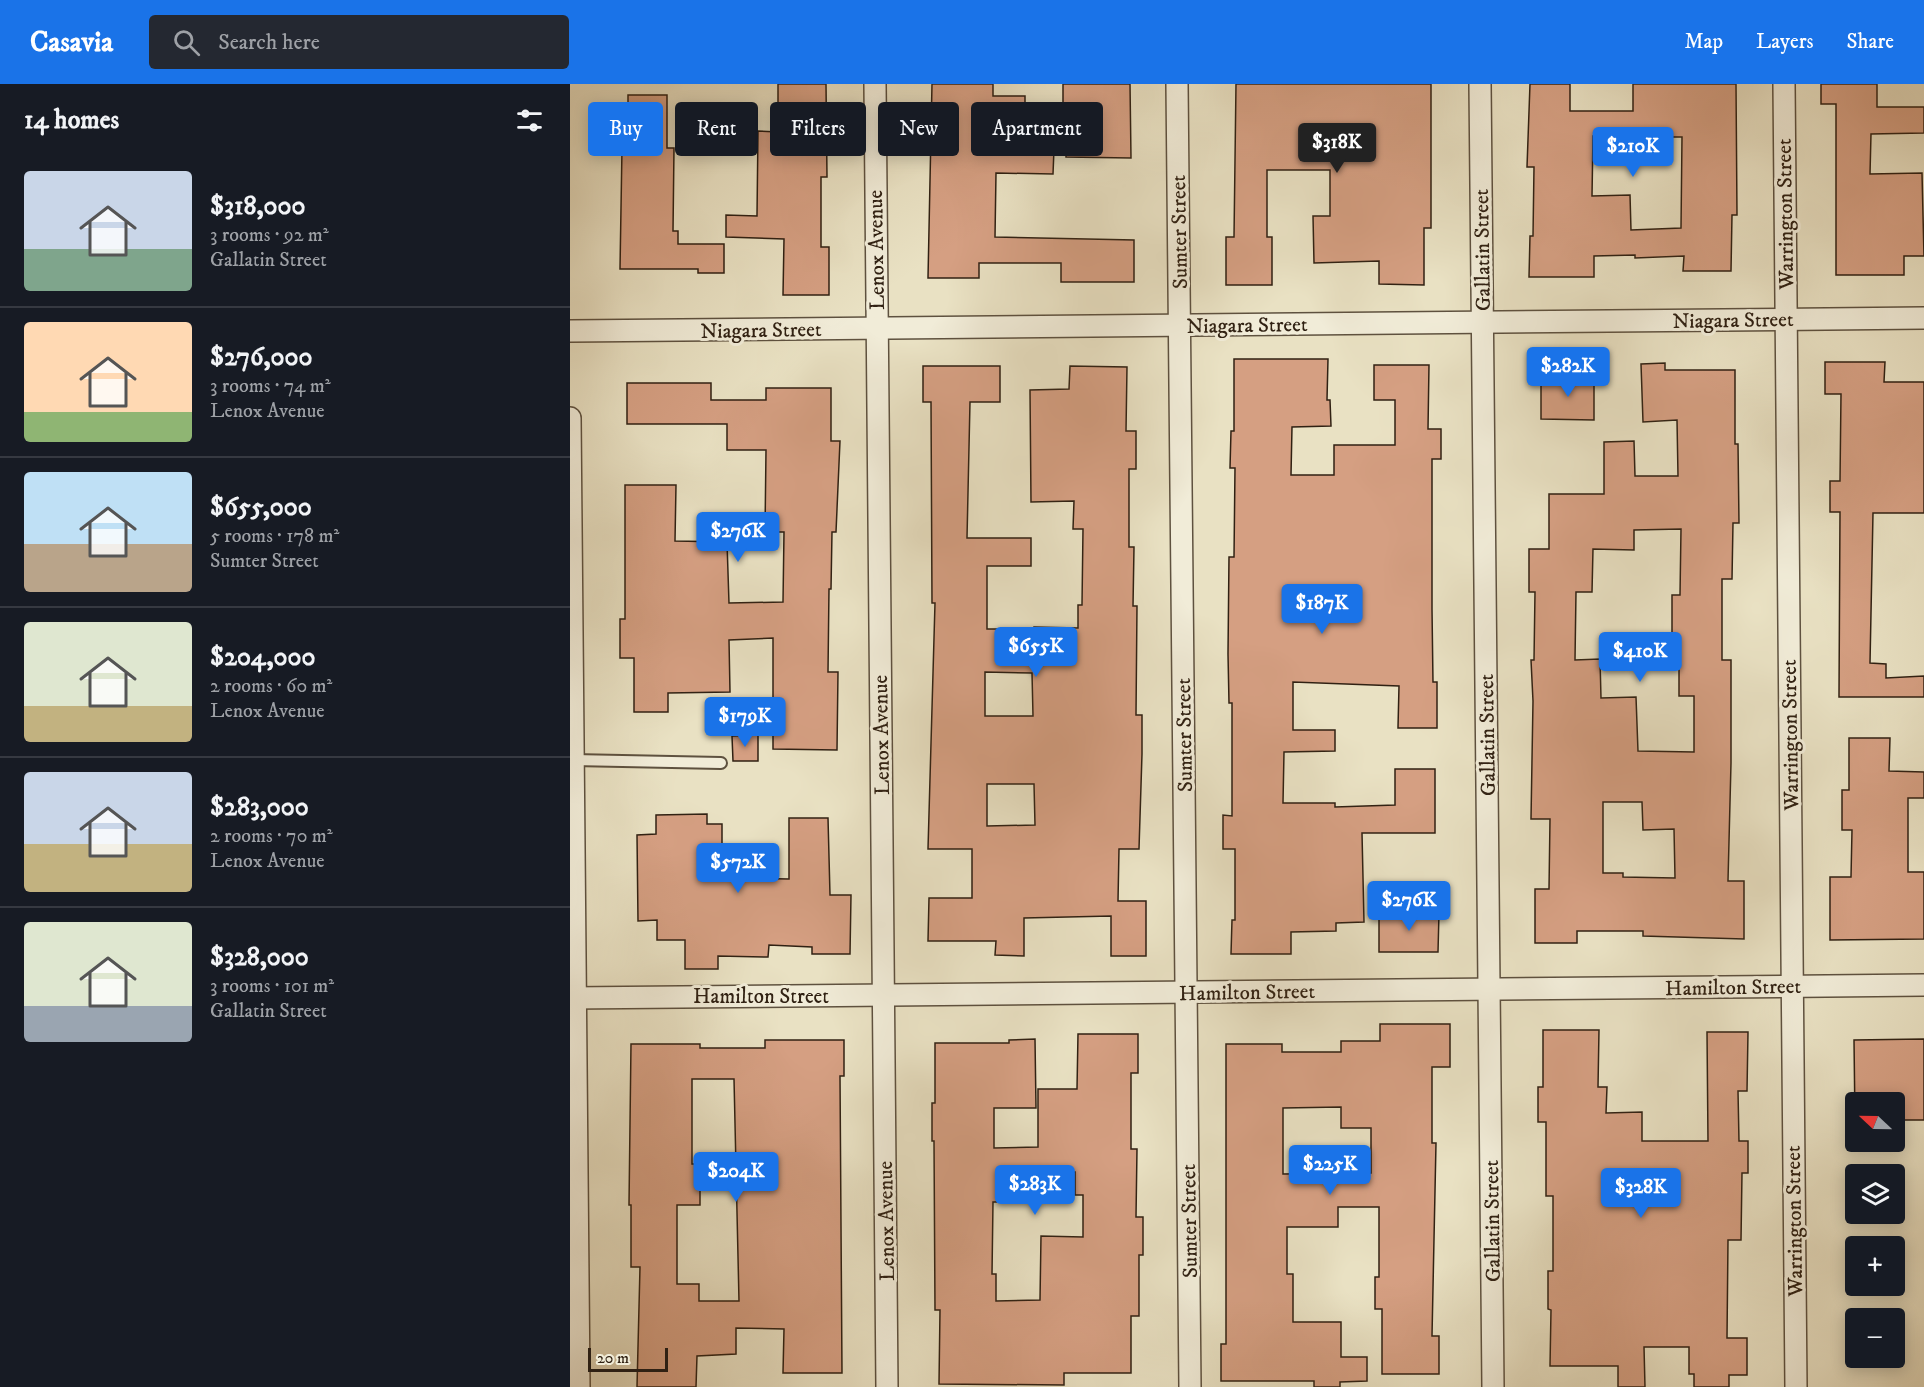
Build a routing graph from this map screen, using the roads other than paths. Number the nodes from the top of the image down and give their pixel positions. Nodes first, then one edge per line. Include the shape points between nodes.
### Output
1 (875, 84) edge
2 (1177, 84) edge
3 (1480, 84) edge
4 (1784, 84) edge
5 (1924, 318) edge
6 (1786, 320) junction
7 (1482, 323) junction
8 (1179, 326) junction
9 (877, 328) junction
10 (570, 331) edge
11 (570, 418) edge
12 (573, 760) junction
13 (721, 763) dead end
14 (1924, 985) edge
15 (1792, 987) junction
16 (1489, 990) junction
17 (1186, 992) junction
18 (884, 995) junction
19 (573, 998) edge
20 (579, 1387) edge
21 (887, 1387) edge
22 (1190, 1387) edge
23 (1493, 1387) edge
24 (1796, 1387) edge

1 - 9 street, Lenox Avenue
2 - 8 street, Sumter Street
3 - 7 street, Gallatin Street
4 - 6 street, Warrington Street
5 - 6 street, Niagara Street
6 - 7 street, Niagara Street
6 - 15 street, Warrington Street
7 - 8 street, Niagara Street
7 - 16 street, Gallatin Street
8 - 9 street, Niagara Street
8 - 17 street, Sumter Street
9 - 10 street, Niagara Street
9 - 18 street, Lenox Avenue
11 - 12 street
12 - 13 lane
12 - 19 street
14 - 15 street, Hamilton Street
15 - 16 street, Hamilton Street
15 - 24 street, Warrington Street
16 - 17 street, Hamilton Street
16 - 23 street, Gallatin Street
17 - 18 street, Hamilton Street
17 - 22 street, Sumter Street
18 - 19 street, Hamilton Street
18 - 21 street, Lenox Avenue
19 - 20 street

